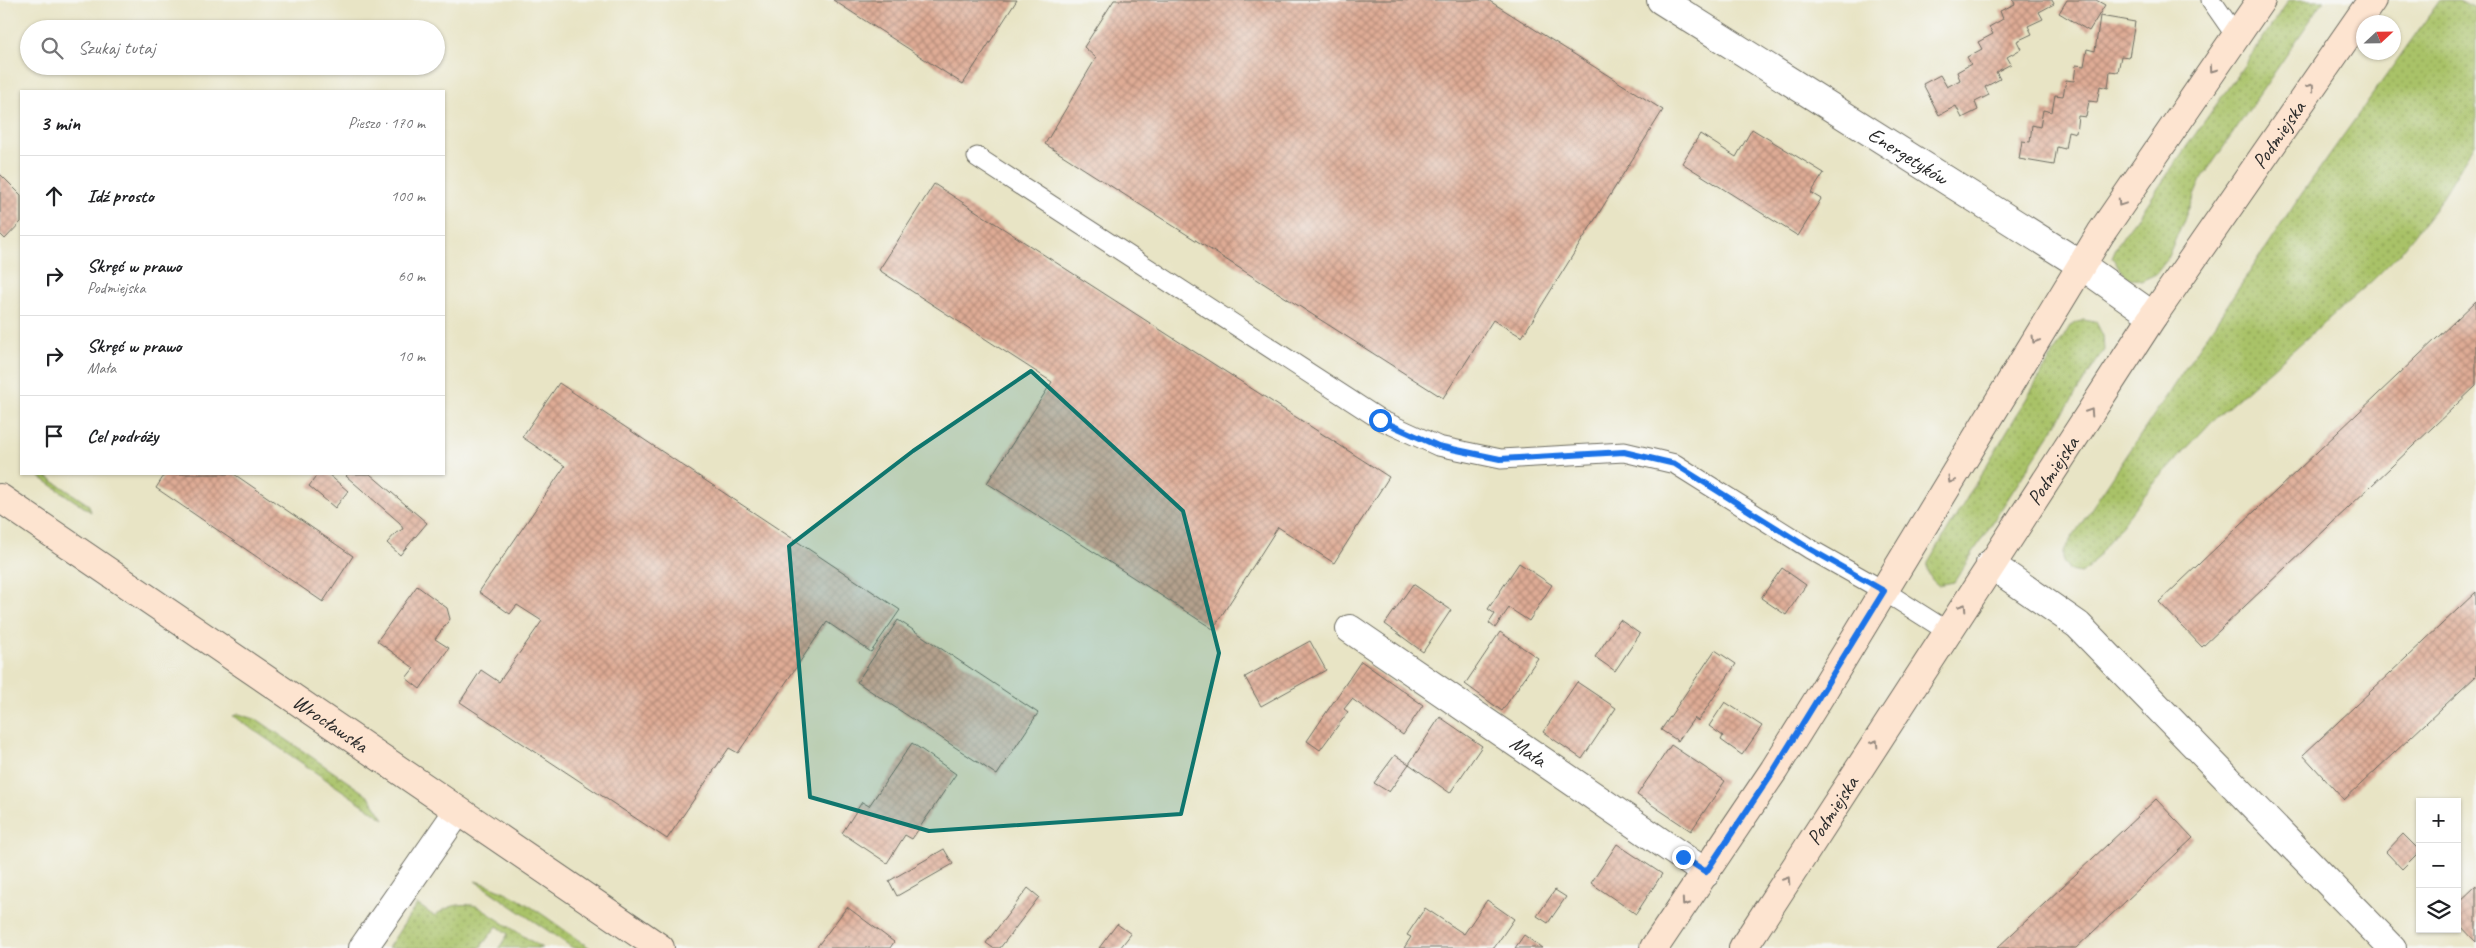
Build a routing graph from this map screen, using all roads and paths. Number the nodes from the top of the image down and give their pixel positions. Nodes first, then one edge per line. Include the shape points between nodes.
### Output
1 (1661, 0) edge
2 (2211, 0) edge
3 (2261, 0) edge
4 (2372, 0) edge
5 (2236, 36) junction
6 (978, 157) dead end
7 (2080, 265) junction
8 (2153, 316) junction
9 (0, 498) edge
10 (1990, 564) junction
11 (1884, 591) junction
12 (1350, 629) dead end
13 (1947, 631) junction
14 (458, 811) junction
15 (1706, 872) junction
16 (363, 948) edge
17 (660, 948) edge
18 (1654, 948) edge
19 (1743, 948) edge
20 (2392, 948) edge

1 - 7 street, Energetyków
2 - 5 lane
3 - 5 main road
8 -> 4 main road, Podmiejska
5 -> 7 main road
6 - 11 lane via 1380,420 1438,446 1500,459 1624,452 1675,464 1810,549
7 - 8 street, Energetyków
7 -> 11 main road
10 -> 8 main road, Podmiejska
9 - 14 main road, Wrocławska
13 -> 10 main road, Podmiejska
10 - 20 street via 2078,625
11 - 13 lane
11 - 15 main road via 1774,770
12 - 15 street, Mała
19 -> 13 main road, Podmiejska
14 - 16 street
14 - 17 main road, Wrocławska
15 -> 18 main road

